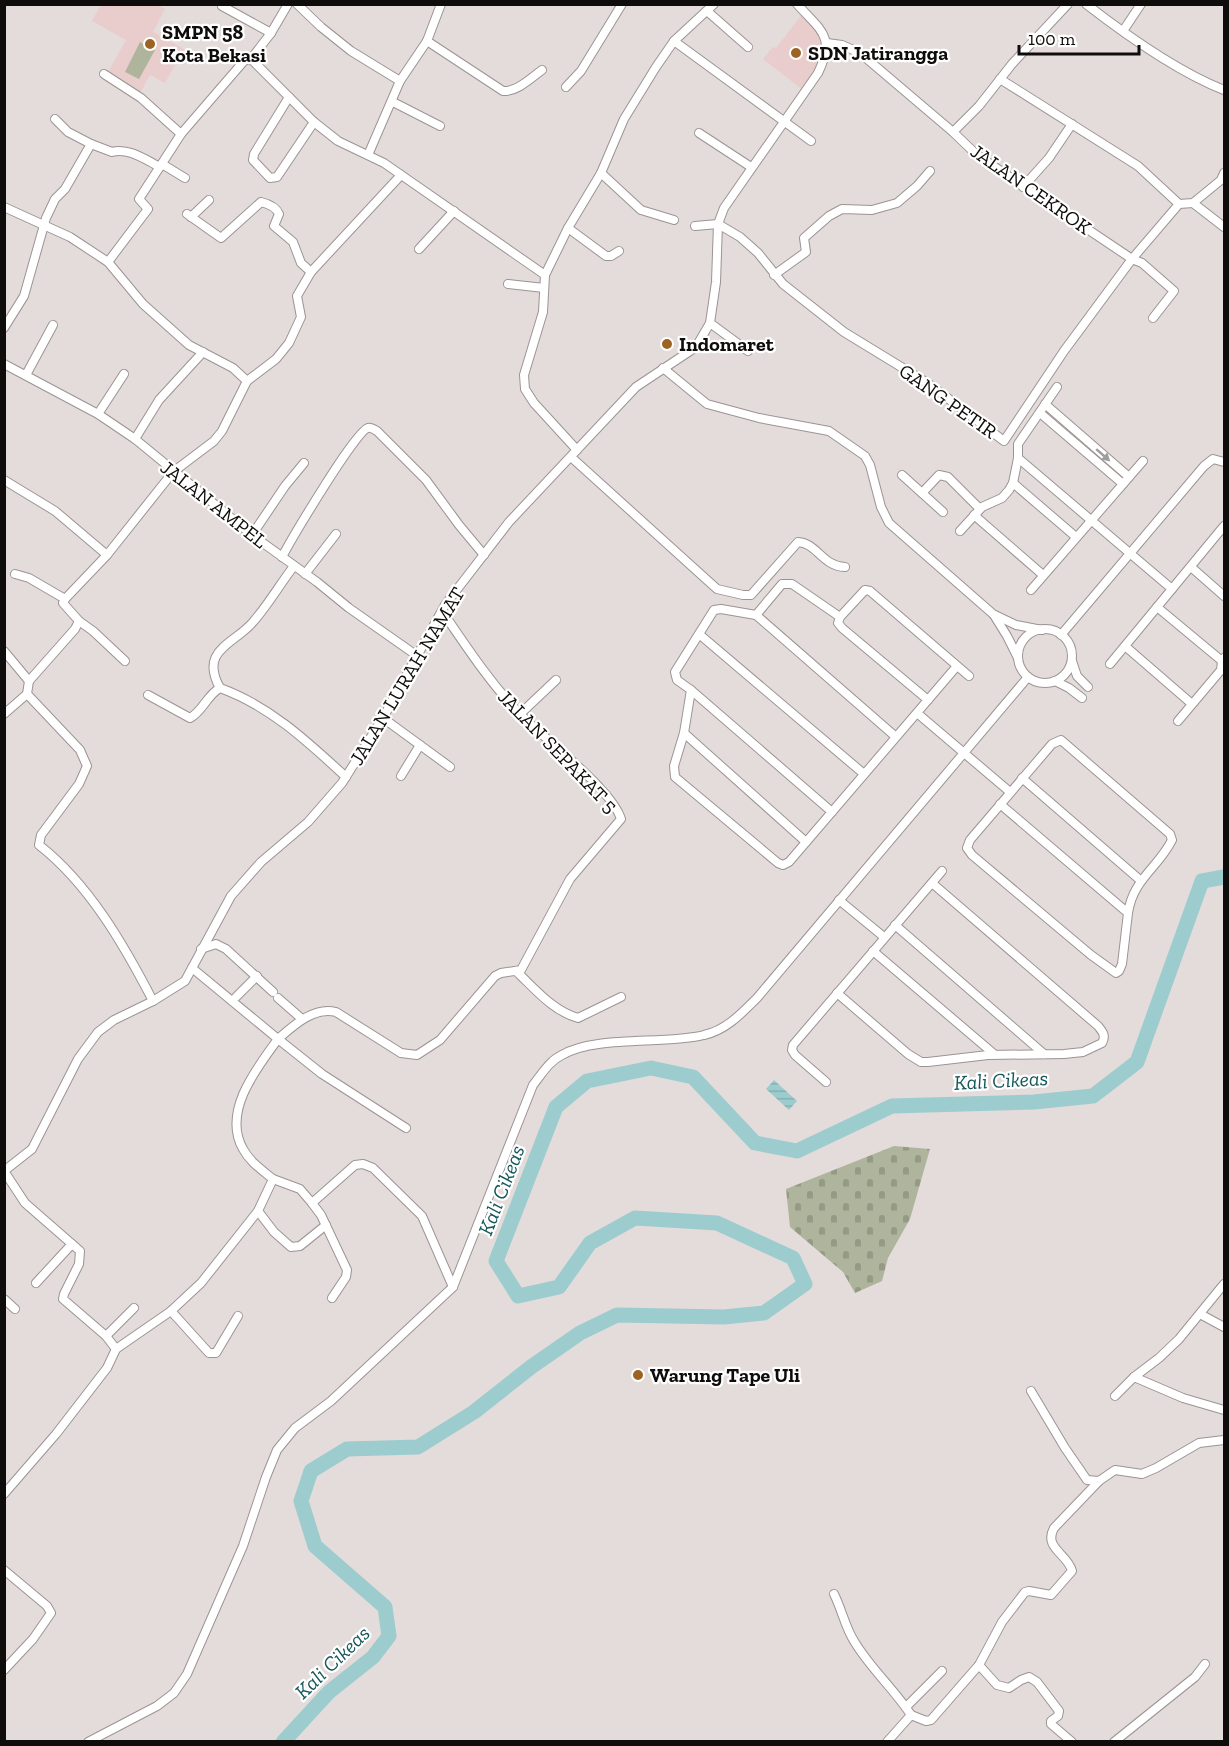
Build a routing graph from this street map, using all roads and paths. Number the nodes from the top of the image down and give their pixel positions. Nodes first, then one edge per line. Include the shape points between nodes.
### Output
1 (288, 4) edge
2 (297, 4) edge
3 (441, 4) edge
4 (622, 4) edge
5 (797, 4) edge
6 (1068, 4) edge
7 (1086, 4) edge
8 (1141, 4) edge
9 (222, 6) dead end
10 (710, 8) edge
11 (1123, 31) junction
12 (271, 33) junction
13 (427, 41) junction
14 (674, 42) junction
15 (827, 43) junction
16 (748, 47) dead end
17 (251, 59) junction
18 (542, 70) dead end
19 (104, 74) dead end
20 (1000, 79) junction
21 (400, 81) junction
22 (566, 87) dead end
23 (1224, 90) edge
24 (289, 97) junction
25 (393, 102) junction
26 (56, 119) dead end
27 (784, 121) junction
28 (314, 122) junction
29 (1072, 124) junction
30 (440, 126) dead end
31 (953, 132) junction
32 (699, 133) dead end
33 (181, 134) junction
34 (811, 141) dead end
35 (91, 144) junction
36 (369, 156) junction
37 (161, 166) junction
38 (751, 167) junction
39 (930, 171) dead end
40 (601, 173) junction
41 (1224, 173) edge
42 (401, 175) junction
43 (185, 178) dead end
44 (1023, 187) junction
45 (209, 200) dead end
46 (1193, 203) junction
47 (1179, 204) junction
48 (4, 207) edge
49 (454, 211) junction
50 (674, 220) dead end
51 (718, 224) junction
52 (695, 226) dead end
53 (45, 227) junction
54 (1224, 227) edge
55 (568, 228) junction
56 (419, 249) dead end
57 (620, 250) dead end
58 (1132, 259) junction
59 (108, 262) junction
60 (312, 272) junction
61 (545, 275) junction
62 (774, 275) junction
63 (508, 284) dead end
64 (544, 288) junction
65 (1153, 318) dead end
66 (710, 323) junction
67 (52, 325) dead end
68 (4, 328) edge
69 (748, 351) dead end
70 (203, 352) junction
71 (4, 364) edge
72 (663, 368) junction
73 (124, 374) dead end
74 (26, 375) junction
75 (247, 381) junction
76 (1057, 387) dead end
77 (1045, 404) junction
78 (1040, 413) junction
79 (98, 414) junction
80 (135, 439) junction
81 (1083, 444) junction
82 (574, 453) junction
83 (1018, 459) junction
84 (1143, 461) dead end
85 (1224, 462) edge
86 (304, 464) dead end
87 (173, 472) junction
88 (902, 475) dead end
89 (4, 480) edge
90 (1126, 480) junction
91 (1013, 483) junction
92 (922, 493) junction
93 (943, 512) dead end
94 (977, 512) junction
95 (1091, 520) junction
96 (1224, 530) edge
97 (960, 531) dead end
98 (336, 534) dead end
99 (252, 535) junction
100 (1076, 537) junction
101 (1130, 553) junction
102 (107, 555) junction
103 (484, 555) junction
104 (282, 557) junction
105 (294, 566) junction
106 (845, 567) dead end
107 (1191, 567) junction
108 (15, 574) dead end
109 (305, 574) junction
110 (1043, 575) junction
111 (1031, 590) dead end
112 (1172, 590) junction
113 (1224, 596) edge
114 (64, 599) junction
115 (1158, 607) junction
116 (442, 611) junction
117 (993, 614) junction
118 (756, 615) junction
119 (840, 617) junction
120 (79, 621) junction
121 (1042, 630) junction
122 (699, 634) junction
123 (1061, 635) junction
124 (1125, 646) junction
125 (4, 651) edge
126 (417, 655) junction
127 (1018, 659) junction
128 (1223, 659) edge
129 (1071, 660) junction
130 (125, 661) dead end
131 (1110, 664) dead end
132 (957, 666) junction
133 (969, 676) dead end
134 (1028, 677) junction
135 (555, 680) dead end
136 (29, 681) junction
137 (1055, 681) junction
138 (1088, 687) dead end
139 (220, 688) junction
140 (691, 690) junction
141 (27, 694) junction
142 (147, 695) dead end
143 (1082, 698) dead end
144 (928, 700) junction
145 (1192, 704) junction
146 (917, 713) junction
147 (4, 714) edge
148 (520, 714) junction
149 (382, 718) junction
150 (1178, 721) dead end
151 (684, 733) junction
152 (896, 737) junction
153 (420, 745) junction
154 (963, 752) junction
155 (450, 767) dead end
156 (864, 774) junction
157 (401, 776) dead end
158 (346, 777) junction
159 (1022, 778) junction
160 (1010, 792) junction
161 (1000, 804) junction
162 (832, 812) junction
163 (806, 842) junction
164 (942, 871) dead end
165 (1140, 880) junction
166 (932, 883) junction
167 (839, 900) junction
168 (1128, 913) junction
169 (895, 925) junction
170 (884, 937) junction
171 (201, 949) junction
172 (873, 951) junction
173 (192, 968) junction
174 (516, 971) junction
175 (257, 976) junction
176 (837, 993) junction
177 (236, 997) dead end
178 (621, 997) dead end
179 (153, 1001) junction
180 (302, 1019) junction
181 (278, 1039) junction
182 (994, 1054) junction
183 (1044, 1054) junction
184 (826, 1082) dead end
185 (406, 1128) dead end
186 (4, 1172) edge
187 (273, 1179) junction
188 (312, 1203) junction
189 (258, 1211) junction
190 (326, 1225) junction
191 (72, 1244) junction
192 (36, 1283) dead end
193 (1224, 1284) edge
194 (453, 1287) junction
195 (332, 1298) dead end
196 (4, 1299) edge
197 (134, 1308) dead end
198 (15, 1310) dead end
199 (171, 1311) junction
200 (1200, 1314) junction
201 (238, 1316) dead end
202 (1224, 1327) edge
203 (106, 1336) junction
204 (116, 1349) junction
205 (1134, 1377) junction
206 (1031, 1391) dead end
207 (1115, 1396) dead end
208 (1224, 1410) edge
209 (1224, 1440) edge
210 (1099, 1481) junction
211 (4, 1494) edge
212 (4, 1570) edge
213 (834, 1594) dead end
214 (1205, 1664) dead end
215 (979, 1665) junction
216 (4, 1670) edge
217 (942, 1671) dead end
218 (909, 1711) junction
219 (88, 1742) edge
220 (887, 1742) edge
221 (1072, 1742) edge
222 (1114, 1742) edge

1 - 12 street
2 - 21 street via 351,51
3 - 13 street
4 - 22 street via 581,71
5 - 15 street
6 - 20 street
7 - 11 street
8 - 11 street
9 - 12 street
10 - 14 street
10 - 16 street
11 - 23 street via 1178,67
12 - 17 street
13 - 18 street via 503,91 516,88
13 - 21 street
14 - 27 street
14 - 40 street via 624,119
15 - 27 street, JALAN LURAH NAMAT via 818,73
15 - 31 street, JALAN CEKROK via 860,53
17 - 24 street
17 - 33 street via 244,61
19 - 33 street via 135,93
20 - 29 street
20 - 31 street
21 - 25 street
24 - 28 street
24 - 28 street via 254,154 259,168 270,178 277,177
25 - 30 street
25 - 36 street
26 - 35 street via 68,132
27 - 34 street
27 - 38 street, JALAN LURAH NAMAT
28 - 36 street via 338,141
29 - 44 street
29 - 47 street via 1138,166
31 - 44 street, JALAN CEKROK via 977,155
32 - 38 street
33 - 37 street
35 - 37 street via 112,152 130,152
35 - 53 street via 55,199
36 - 42 street
37 - 43 street
37 - 59 street via 139,199 148,208
38 - 51 street, JALAN LURAH NAMAT
39 - 62 street via 897,203 872,210 842,209 829,216 804,238 806,252
40 - 50 street via 641,210
40 - 55 street
41 - 46 street
42 - 49 street
42 - 60 street
44 - 58 street, JALAN CEKROK
45 - 60 street via 189,216 221,238 261,202 277,209 274,225 293,242 301,263
46 - 47 street
46 - 54 street
47 - 58 street
48 - 53 street
49 - 56 street
49 - 61 street
51 - 52 street
51 - 62 street, GANG PETIR via 750,245
51 - 66 street, JALAN LURAH NAMAT
53 - 59 street via 70,237
53 - 68 street via 24,296
55 - 57 street via 606,256
55 - 61 street
58 - 62 street, GANG PETIR via 1064,351 1005,441 929,384 844,332
58 - 65 street, JALAN CEKROK via 1174,291
59 - 70 street via 143,304 189,345
60 - 75 street via 297,296 301,317 289,343 276,359
61 - 64 street
63 - 64 street
64 - 82 street via 543,312 524,375 525,389
66 - 69 street
66 - 72 street, JALAN LURAH NAMAT via 696,347
67 - 74 street
70 - 75 street
70 - 80 street via 159,400
71 - 74 street, JALAN AMPEL
72 - 82 street, JALAN LURAH NAMAT via 636,387
72 - 117 street via 707,404 829,431 865,456 889,523
73 - 79 street
74 - 79 street, JALAN AMPEL
75 - 87 street via 214,441
76 - 77 street
77 - 78 street
77 - 81 street
78 - 81 street
78 - 83 street via 1018,444
79 - 80 street, JALAN AMPEL
80 - 87 street, JALAN AMPEL
81 - 90 street
82 - 103 street, JALAN LURAH NAMAT via 509,522
82 - 106 street via 717,589 751,595 798,542 805,542 836,567
83 - 91 street
83 - 95 street
84 - 90 street
85 - 101 street via 1212,459 1203,466
86 - 99 street
87 - 99 street, JALAN AMPEL
87 - 102 street
88 - 92 street
89 - 102 street via 55,511
90 - 95 street
91 - 94 street via 1002,498
91 - 100 street
92 - 93 street
92 - 94 street via 939,475 948,477
94 - 97 street
94 - 110 street
95 - 100 street
95 - 101 street
96 - 107 street
98 - 109 street
99 - 104 street, JALAN AMPEL
100 - 110 street
101 - 112 street
101 - 123 street
102 - 114 street
103 - 104 street via 417,470 377,431 366,428
103 - 116 street, JALAN LURAH NAMAT
104 - 105 street, JALAN AMPEL
105 - 109 street, JALAN AMPEL
105 - 139 street via 252,624 228,641 218,654 213,675
107 - 112 street
107 - 113 street
108 - 114 street
109 - 126 street, JALAN AMPEL
110 - 111 street
112 - 115 street
114 - 120 street via 63,603
115 - 124 street
115 - 128 street
116 - 126 street, JALAN LURAH NAMAT
116 - 148 street, JALAN SEPAKAT 5
117 - 121 street via 1016,626
117 - 127 street
118 - 119 street via 787,582
118 - 122 street via 714,610
118 - 152 street
119 - 132 street via 859,594 870,591
119 - 144 street via 838,623 842,628
120 - 130 street
120 - 136 street
121 - 123 street
121 - 127 street via 1024,640
122 - 140 street via 675,672 677,680
122 - 156 street
123 - 129 street via 1068,642
124 - 131 street
124 - 145 street
125 - 136 street
126 - 149 street, JALAN LURAH NAMAT
127 - 134 street
128 - 145 street via 1221,670
129 - 137 street via 1069,669
129 - 138 street via 1077,676
132 - 133 street
132 - 144 street
134 - 137 street via 1036,682
134 - 154 street
135 - 148 street
136 - 141 street
137 - 143 street
139 - 142 street via 190,718
139 - 158 street via 277,717
140 - 151 street
140 - 162 street
141 - 147 street
141 - 179 street via 80,750 87,766 79,784 40,835 39,845 77,882 124,946
144 - 146 street
145 - 150 street
146 - 152 street
146 - 154 street
148 - 174 street, JALAN SEPAKAT 5 via 603,792 618,808 621,819 570,879 527,960
149 - 153 street
149 - 158 street, JALAN LURAH NAMAT
151 - 163 street
151 - 163 street via 674,766 675,777 778,863 789,862
152 - 156 street
153 - 155 street
153 - 157 street
154 - 160 street
154 - 167 street
156 - 162 street
158 - 171 street, JALAN LURAH NAMAT via 308,822 261,862 231,896
159 - 160 street
159 - 165 street
159 - 165 street via 1058,740 1090,764 1170,834 1172,840
160 - 161 street
161 - 168 street
161 - 168 street via 970,840 969,852 1116,972 1122,964
162 - 163 street
164 - 166 street
165 - 168 street
166 - 169 street
166 - 183 street via 1104,1033 1102,1043 1083,1052
167 - 170 street
167 - 194 street via 732,1023 704,1035 589,1046 551,1062 533,1085
169 - 170 street
169 - 183 street
170 - 172 street
171 - 173 street, JALAN LURAH NAMAT
171 - 175 street via 221,946
172 - 176 street
172 - 182 street
173 - 179 street, JALAN LURAH NAMAT via 185,981
173 - 181 street
174 - 178 street via 554,1006 578,1018
174 - 180 street, JALAN SEPAKAT 5 via 495,976 440,1040 417,1055 401,1053 336,1012 328,1010
175 - 177 street
175 - 180 street
176 - 182 street via 921,1062
176 - 184 street via 792,1050
179 - 186 street, JALAN LURAH NAMAT via 98,1032 78,1059 32,1149
180 - 181 street, JALAN SEPAKAT 5
181 - 185 street via 321,1074
181 - 187 street, JALAN SEPAKAT 5 via 259,1065 240,1103 235,1123 244,1151
182 - 183 street
186 - 191 street via 25,1203
187 - 188 street, JALAN SEPAKAT 5 via 300,1189
187 - 189 street
188 - 190 street, JALAN SEPAKAT 5
188 - 194 street via 355,1165 373,1168 422,1216
189 - 190 street via 291,1247 300,1246
189 - 199 street via 201,1283
190 - 195 street, JALAN SEPAKAT 5 via 347,1270
191 - 192 street
191 - 203 street via 81,1256 63,1299
193 - 200 street
194 - 219 street via 331,1401 295,1428 277,1450 243,1546 187,1674 174,1693
196 - 198 street
197 - 203 street
199 - 201 street via 209,1353 216,1353
199 - 204 street
200 - 202 street
200 - 205 street via 1160,1359
203 - 204 street
204 - 211 street via 107,1368
205 - 207 street
205 - 208 street
206 - 210 street via 1087,1480
209 - 210 street via 1199,1443 1142,1474 1115,1470
210 - 215 street via 1050,1535 1050,1543 1071,1566 1068,1578 1050,1595 1025,1592 1002,1622
212 - 216 street via 51,1613 33,1640
213 - 218 street via 853,1640
214 - 222 street via 1195,1677
215 - 218 street via 931,1720
215 - 221 street via 997,1684 1009,1688 1029,1677 1037,1682 1059,1711 1051,1724
217 - 218 street
218 - 220 street

